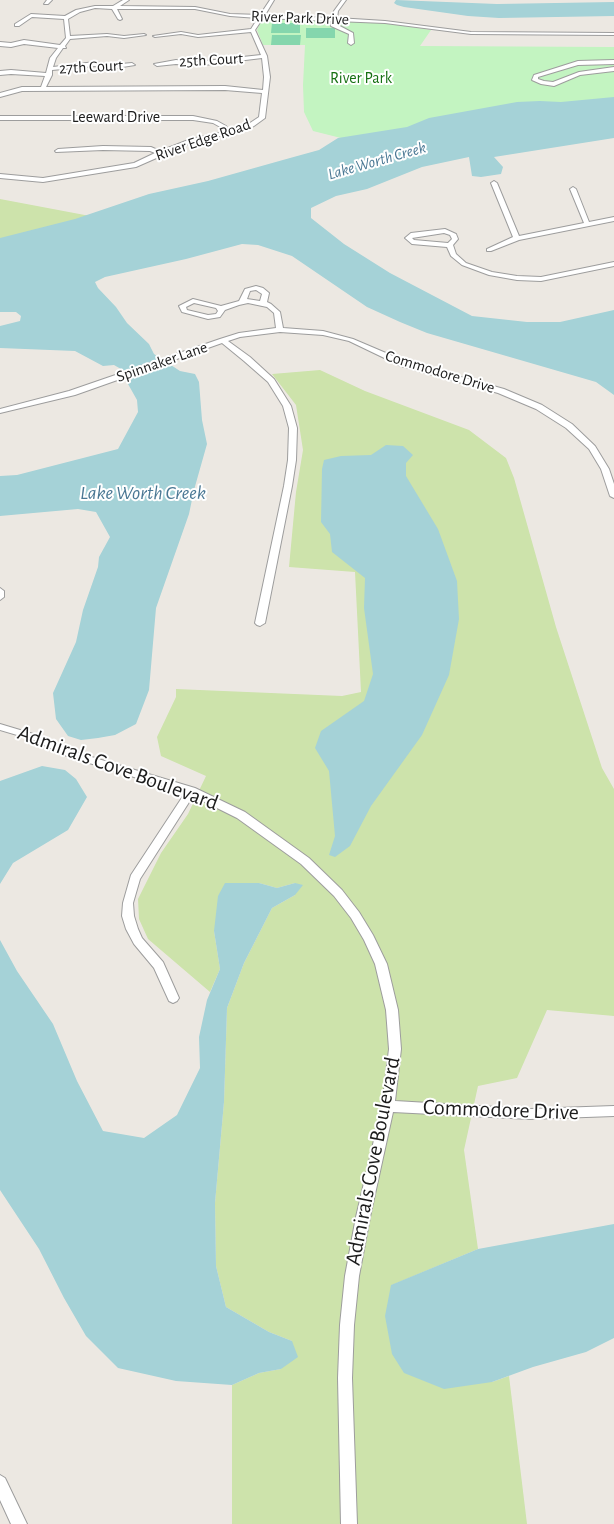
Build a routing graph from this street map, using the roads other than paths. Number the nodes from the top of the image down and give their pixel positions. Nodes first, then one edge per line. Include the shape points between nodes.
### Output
1 (127, 0) edge
2 (272, 0) edge
3 (344, 0) edge
4 (200, 2) dead end
5 (114, 7) junction
6 (194, 8) junction
7 (260, 17) junction
8 (66, 18) junction
9 (333, 18) junction
10 (120, 19) dead end
11 (17, 25) dead end
12 (253, 30) junction
13 (614, 34) edge
14 (144, 35) dead end
15 (155, 36) dead end
16 (68, 38) junction
17 (351, 43) dead end
18 (0, 44) edge
19 (64, 46) junction
20 (264, 56) junction
21 (614, 62) edge
22 (157, 64) dead end
23 (132, 65) dead end
24 (50, 69) junction
25 (614, 70) edge
26 (0, 73) edge
27 (49, 75) junction
28 (43, 89) junction
29 (264, 92) junction
30 (0, 95) edge
31 (0, 118) edge
32 (227, 133) junction
33 (58, 151) dead end
34 (160, 153) junction
35 (0, 176) edge
36 (494, 183) dead end
37 (573, 189) dead end
38 (614, 219) edge
39 (587, 224) junction
40 (517, 238) junction
41 (450, 245) junction
42 (489, 250) dead end
43 (614, 264) edge
44 (242, 302) junction
45 (263, 303) junction
46 (221, 309) junction
47 (280, 330) junction
48 (222, 340) junction
49 (0, 411) edge
50 (614, 496) edge
51 (0, 591) edge
52 (0, 597) edge
53 (260, 624) dead end
54 (0, 727) edge
55 (191, 791) junction
56 (173, 998) dead end
57 (388, 1106) junction
58 (614, 1111) edge
59 (0, 1483) edge
60 (20, 1524) edge
61 (349, 1524) edge

1 - 5 street
2 - 7 street
3 - 9 street
4 - 6 street
5 - 6 street, River Park Drive
5 - 8 street, River Park Drive via 84,10
5 - 10 street
6 - 7 street, River Park Drive
7 - 9 street, River Park Drive
7 - 12 street
8 - 11 street via 30,15
8 - 16 street
9 - 13 street, River Park Drive via 471,33
9 - 17 street via 333,25 351,33
12 - 15 street via 198,36 181,33
12 - 20 street, River Edge Road
14 - 16 street
16 - 19 street
18 - 19 street via 24,42
19 - 24 street via 53,58
20 - 22 street, 25th Court via 196,64
20 - 29 street, River Edge Road via 267,77
21 - 25 street via 578,63 536,76 535,80 554,84 580,74
23 - 24 street, 27th Court via 110,67 95,64
24 - 27 street
26 - 27 street
27 - 28 street
28 - 29 street, River Edge Road via 226,88
28 - 30 street, River Edge Road via 15,90
29 - 32 street, River Edge Road via 262,118 243,130
31 - 32 street, Leeward Drive via 192,118 215,122
32 - 34 street, River Edge Road via 193,140
33 - 34 street via 119,148 151,149
34 - 35 street, River Edge Road via 136,165 87,174 43,180
36 - 40 street
37 - 39 street
38 - 39 street
39 - 40 street
40 - 42 street
41 - 41 street via 455,239 453,234 445,231 408,238 412,242
41 - 43 street via 453,254 464,264 491,274 517,278 541,279
44 - 45 street
44 - 45 street via 247,290 256,288 266,293
44 - 46 street
45 - 47 street via 277,312
46 - 46 street via 218,316 208,317 184,311 182,306 198,301
47 - 48 street, Commodore Drive
47 - 50 street, Commodore Drive via 338,336 404,364 501,391 539,407 569,426 592,448 605,469
48 - 49 street, Spinnaker Lane via 56,398
48 - 53 street, Spinnaker Lane via 271,381 287,406 293,428 288,486
51 - 52 street
54 - 55 street, Admirals Cove Boulevard via 37,738 71,754
55 - 56 street via 136,878 128,903 132,929 159,965
55 - 57 street, Admirals Cove Boulevard via 234,811 305,861 326,880 355,915 381,964 392,1010 395,1049
57 - 58 street, Commodore Drive via 530,1114
57 - 61 street, Admirals Cove Boulevard via 352,1276 347,1326 345,1378
59 - 60 street

